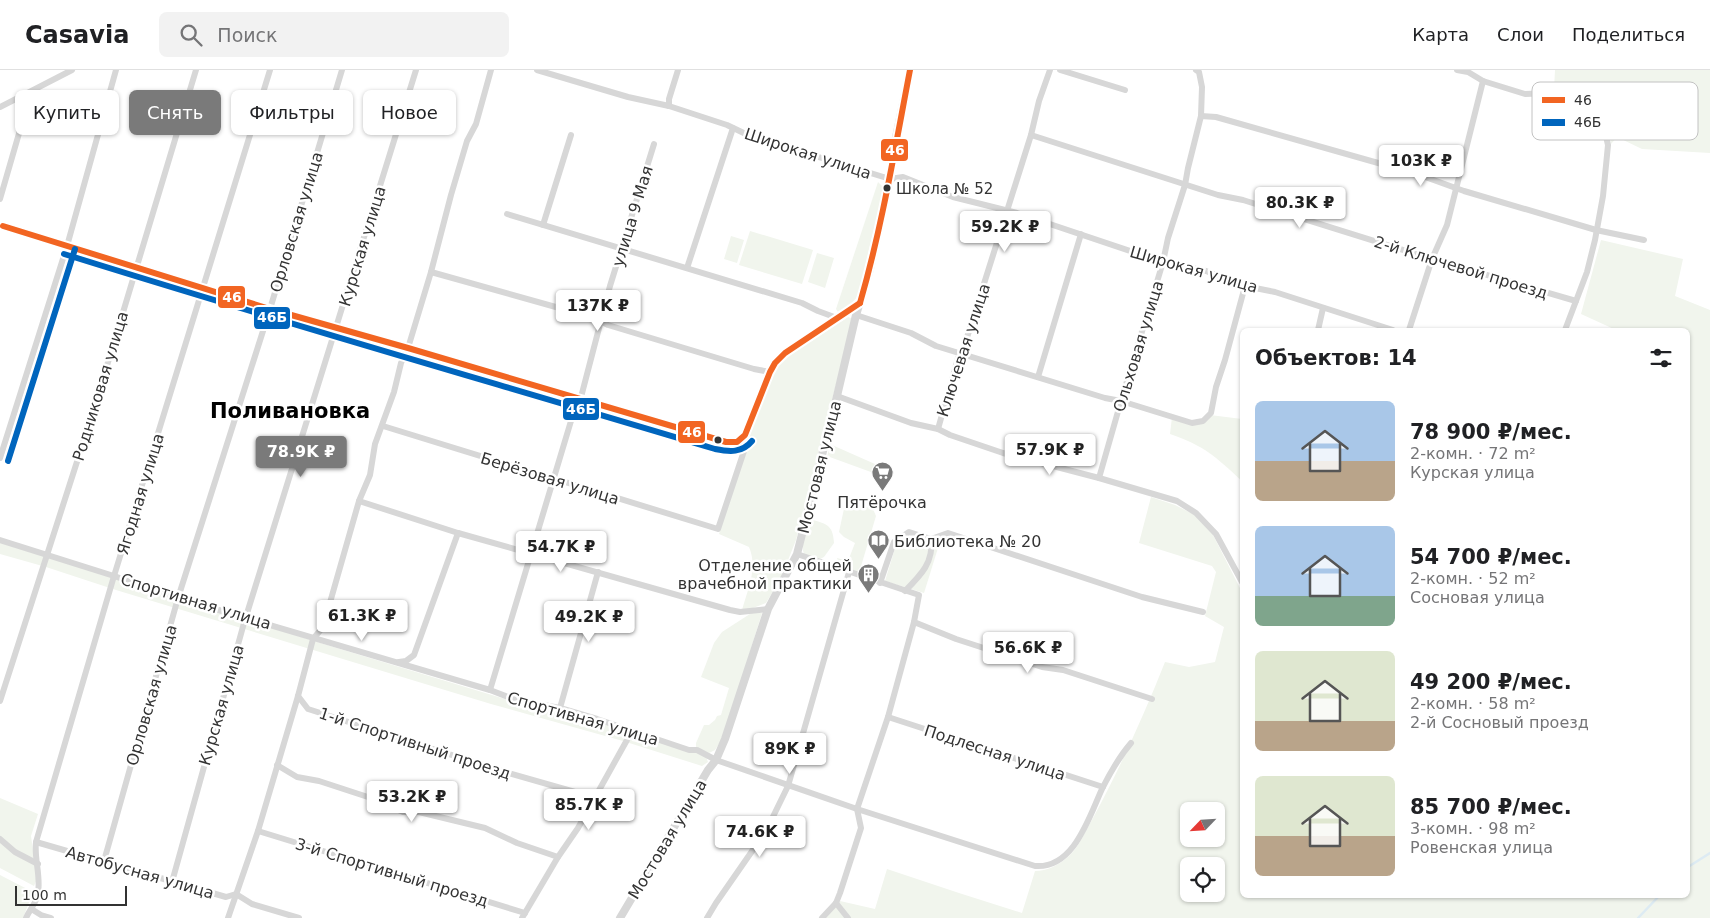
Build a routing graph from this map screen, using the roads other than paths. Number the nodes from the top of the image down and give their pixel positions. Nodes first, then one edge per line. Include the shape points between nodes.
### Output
1 (72, 70) edge
2 (116, 70) edge
3 (196, 70) edge
4 (270, 70) edge
5 (342, 70) edge
6 (416, 70) edge
7 (491, 70) edge
8 (537, 70) edge
9 (678, 70) edge
10 (910, 70) edge
11 (1050, 70) edge
12 (1060, 70) edge
13 (1196, 70) edge
14 (1458, 70) edge
15 (1482, 81) junction
16 (36, 90) edge
17 (1125, 90) dead end
18 (1532, 94) edge
19 (15, 100) edge
20 (669, 106) junction
21 (0, 107) edge
22 (1201, 116) junction
23 (733, 128) junction
24 (19, 135) edge
25 (572, 135) dead end
26 (1031, 135) junction
27 (1607, 140) edge
28 (654, 144) dead end
29 (890, 179) junction
30 (1185, 185) junction
31 (1457, 188) junction
32 (0, 199) edge
33 (1006, 212) junction
34 (507, 214) dead end
35 (0, 225) edge
36 (543, 225) junction
37 (1596, 230) junction
38 (1081, 234) junction
39 (1644, 240) dead end
40 (67, 246) junction
41 (622, 248) junction
42 (1432, 259) junction
43 (1164, 262) junction
44 (136, 267) junction
45 (687, 268) junction
46 (430, 272) junction
47 (1245, 286) junction
48 (203, 288) junction
49 (1576, 301) junction
50 (860, 302) junction
51 (1323, 308) junction
52 (270, 309) junction
53 (856, 315) junction
54 (837, 318) junction
55 (601, 321) junction
56 (337, 328) junction
57 (1318, 328) edge
58 (1387, 328) edge
59 (1410, 328) edge
60 (1566, 328) edge
61 (408, 348) junction
62 (960, 353) junction
63 (770, 372) junction
64 (1038, 377) junction
65 (838, 396) junction
66 (580, 401) junction
67 (1121, 401) junction
68 (383, 426) junction
69 (938, 429) junction
70 (743, 438) junction
71 (0, 458) edge
72 (1099, 478) junction
73 (554, 479) junction
74 (359, 500) junction
75 (458, 533) junction
76 (931, 539) junction
77 (0, 540) edge
78 (531, 552) junction
79 (797, 554) junction
80 (47, 555) junction
81 (598, 572) junction
82 (849, 572) junction
83 (114, 576) junction
84 (1240, 578) edge
85 (880, 583) junction
86 (905, 590) junction
87 (178, 598) junction
88 (768, 609) junction
89 (1203, 612) dead end
90 (246, 617) junction
91 (914, 622) junction
92 (313, 639) junction
93 (396, 662) junction
94 (490, 690) junction
95 (298, 696) junction
96 (1152, 699) dead end
97 (0, 701) edge
98 (560, 708) junction
99 (888, 717) junction
100 (632, 732) junction
101 (1131, 743) dead end
102 (716, 760) junction
103 (277, 765) junction
104 (788, 786) junction
105 (1103, 787) junction
106 (596, 798) junction
107 (857, 809) junction
108 (258, 831) junction
109 (0, 838) edge
110 (36, 842) junction
111 (558, 856) junction
112 (104, 861) junction
113 (38, 864) junction
114 (172, 882) junction
115 (236, 894) junction
116 (836, 903) junction
117 (33, 910) junction
118 (524, 916) edge
119 (26, 918) edge
120 (51, 918) edge
121 (228, 918) edge
122 (299, 918) edge
123 (620, 918) edge
124 (707, 918) edge
125 (822, 918) edge
126 (848, 918) edge

1 - 16 street
2 - 40 street
3 - 44 street, Родниковая улица
4 - 48 street, Ягодная улица
5 - 52 street, Орловская улица
6 - 56 street, Курская улица
7 - 46 street
8 - 20 street, Широкая улица
9 - 20 street
10 - 29 street, Мостовая улица
11 - 26 street, Ключевая улица
12 - 17 street
13 - 22 street, Ольховая улица via 1202,87
14 - 15 street
15 - 18 street
15 - 31 street
19 - 21 street
20 - 23 street, Широкая улица
22 - 30 street, Ольховая улица
22 - 31 street via 1216,117
23 - 29 street, Широкая улица
23 - 45 street
24 - 32 street
25 - 36 street
26 - 30 street, 2-й Ключевой проезд
26 - 33 street, Ключевая улица
27 - 37 street via 1603,196
28 - 41 street, улица 9 Мая
29 - 33 street, Широкая улица via 903,177 954,197
29 - 50 street, Мостовая улица
30 - 42 street, 2-й Ключевой проезд
30 - 43 street, Ольховая улица
31 - 37 street
31 - 42 street via 1447,225
33 - 38 street, Широкая улица
33 - 62 street, Ключевая улица
34 - 36 street
35 - 40 street
36 - 41 street
37 - 39 street
37 - 49 street via 1587,272
38 - 43 street, Широкая улица
38 - 64 street
40 - 44 street
40 - 71 street
41 - 45 street
41 - 55 street, улица 9 Мая
42 - 49 street, 2-й Ключевой проезд
42 - 59 street
43 - 47 street, Широкая улица via 1206,271
43 - 67 street, Ольховая улица
44 - 48 street
44 - 80 street, Родниковая улица
45 - 54 street via 802,303
46 - 55 street
46 - 61 street
47 - 51 street, Широкая улица
47 - 67 street via 1211,413 1192,423
48 - 52 street
48 - 83 street, Ягодная улица
49 - 60 street
50 - 53 street, Мостовая улица
50 - 54 street
51 - 57 street
51 - 58 street, Широкая улица
52 - 56 street
52 - 87 street, Орловская улица
53 - 62 street
53 - 65 street, Мостовая улица
54 - 63 street via 785,353
55 - 63 street
55 - 66 street, улица 9 Мая
56 - 61 street
56 - 90 street, Курская улица
61 - 66 street
61 - 68 street
62 - 64 street
62 - 69 street, Ключевая улица
63 - 70 street
64 - 67 street
65 - 69 street via 911,423
65 - 79 street, Мостовая улица
66 - 70 street via 718,441 735,443
66 - 73 street, улица 9 Мая via 574,411
67 - 72 street, Ольховая улица
68 - 73 street, Берёзовая улица
68 - 74 street via 375,444 370,475
69 - 72 street via 1003,453
70 - 73 street, Берёзовая улица via 744,451 718,529
72 - 84 street via 1177,501 1196,513 1216,534
73 - 78 street, улица 9 Мая
74 - 75 street
74 - 92 street via 323,627
75 - 78 street
75 - 93 street via 414,655 406,661
76 - 85 street via 909,532 894,542
76 - 86 street via 932,550 927,565
76 - 89 street via 948,533 1142,597
77 - 80 street, Спортивная улица
78 - 81 street
78 - 94 street, улица 9 Мая
79 - 82 street
79 - 88 street, Мостовая улица
80 - 83 street, Спортивная улица
80 - 97 street, Родниковая улица
81 - 88 street via 730,610
81 - 98 street
82 - 85 street
82 - 104 street
83 - 87 street, Спортивная улица
83 - 110 street, Ягодная улица
85 - 86 street
86 - 91 street via 919,595
87 - 90 street, Спортивная улица
87 - 112 street, Орловская улица
88 - 102 street, Мостовая улица
90 - 92 street, Спортивная улица
90 - 114 street, Курская улица
91 - 96 street via 1042,667 1064,670
91 - 99 street
92 - 93 street, Спортивная улица
92 - 95 street
93 - 94 street, Спортивная улица
94 - 98 street, Спортивная улица via 516,700
95 - 103 street
95 - 106 street, 1-й Спортивный проезд via 308,709
98 - 100 street, Спортивная улица
99 - 105 street, Подлесная улица
99 - 107 street
100 - 102 street, Спортивная улица via 697,750
100 - 106 street
101 - 105 street, Спортивная улица via 1121,754
102 - 104 street, Спортивная улица
102 - 123 street, Мостовая улица
103 - 108 street
103 - 111 street via 297,777 374,799 403,812 419,812 485,828
104 - 107 street, Спортивная улица
104 - 124 street via 766,831
105 - 107 street, Спортивная улица via 1080,836 1066,854 1043,867
106 - 111 street
107 - 116 street via 861,828
108 - 115 street
108 - 118 street, 3-й Спортивный проезд
109 - 113 street via 15,852
110 - 112 street, Автобусная улица
110 - 113 street, Ягодная улица
111 - 118 street
112 - 114 street, Автобусная улица
113 - 117 street, Ягодная улица via 38,892
114 - 115 street, Автобусная улица via 226,897
115 - 121 street
115 - 122 street, Автобусная улица via 252,904
116 - 125 street
116 - 126 street
117 - 119 street, Ягодная улица
117 - 120 street

